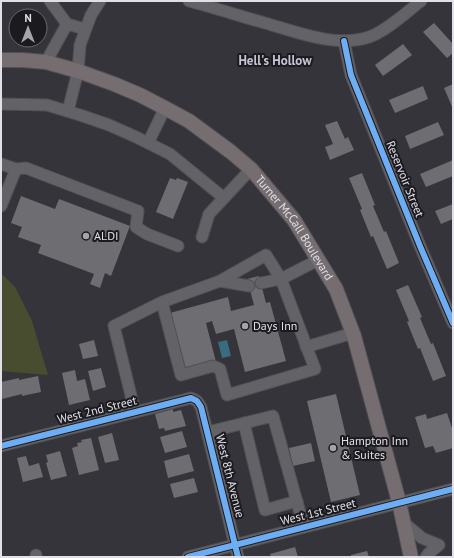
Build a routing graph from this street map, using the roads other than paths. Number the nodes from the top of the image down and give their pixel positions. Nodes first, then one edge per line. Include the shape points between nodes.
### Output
1 (50, 1) edge
2 (100, 1) edge
3 (189, 1) edge
4 (421, 1) edge
5 (67, 24) junction
6 (85, 29) junction
7 (344, 41) junction
8 (1, 53) edge
9 (1, 60) edge
10 (22, 60) junction
11 (46, 62) junction
12 (78, 71) junction
13 (1, 104) edge
14 (165, 108) junction
15 (68, 111) junction
16 (148, 143) junction
17 (1, 164) edge
18 (16, 169) junction
19 (251, 169) junction
20 (224, 198) junction
21 (1, 206) edge
22 (202, 237) dead end
23 (178, 246) dead end
24 (318, 260) junction
25 (281, 279) junction
26 (220, 281) junction
27 (261, 283) dead end
28 (249, 286) dead end
29 (162, 302) junction
30 (453, 323) edge
31 (353, 334) junction
32 (306, 347) junction
33 (198, 401) joint
34 (135, 412) junction
35 (244, 423) junction
36 (208, 432) junction
37 (1, 446) edge
38 (453, 489) edge
39 (297, 501) junction
40 (399, 502) junction
41 (403, 522) junction
42 (304, 527) junction
43 (235, 544) junction
44 (188, 557) edge
45 (238, 557) edge
46 (411, 557) edge
47 (426, 557) edge

1 - 5 street
2 - 6 street
3 - 7 street via 310,36
4 - 7 street via 380,32 358,40
5 - 6 street
5 - 11 street
6 - 12 street via 80,45
7 - 30 street, Reservoir Street via 351,75
8 - 10 main road
9 - 10 main road, Turner McCall Boulevard
10 - 11 main road, Turner McCall Boulevard
11 - 12 main road, Turner McCall Boulevard
12 - 14 main road, Turner McCall Boulevard via 140,95
12 - 15 street
13 - 15 street via 46,105
14 - 16 street
14 - 19 main road, Turner McCall Boulevard via 206,133
15 - 16 street via 109,125
16 - 20 street via 170,154
17 - 18 street
18 - 21 street
18 - 23 street via 26,168 138,211 136,227
19 - 20 street
19 - 24 main road, Turner McCall Boulevard via 294,220
20 - 22 street via 209,214
24 - 25 street
24 - 31 main road, Turner McCall Boulevard via 336,289
25 - 26 street via 266,255
25 - 27 street
25 - 32 street
26 - 28 street
26 - 29 street
29 - 32 street via 181,375 213,366 220,369 227,395 314,370
29 - 34 street via 114,326
31 - 32 street
31 - 40 main road, Turner McCall Boulevard
33 - 34 street, West 2nd Street via 191,398
33 - 36 street, West 8th Avenue
34 - 37 street, West 2nd Street
35 - 36 street
35 - 39 street via 273,416
35 - 39 street via 265,510
36 - 43 street, West 8th Avenue
38 - 40 street, West 1st Street
39 - 42 street
40 - 41 main road, Turner McCall Boulevard
40 - 42 street, West 1st Street
41 - 46 main road, Turner McCall Boulevard
41 - 47 street via 422,538 438,545
42 - 43 street, West 1st Street
43 - 44 street, West 1st Street
43 - 45 street, West 8th Avenue

